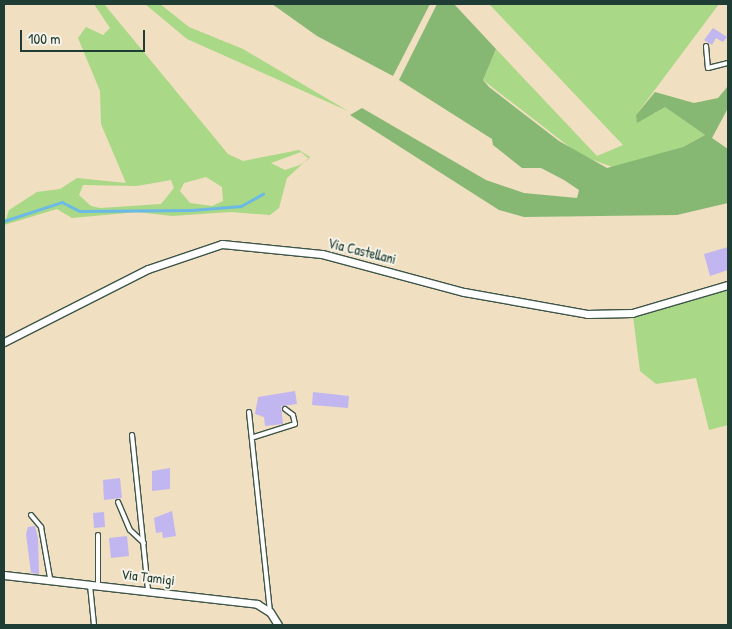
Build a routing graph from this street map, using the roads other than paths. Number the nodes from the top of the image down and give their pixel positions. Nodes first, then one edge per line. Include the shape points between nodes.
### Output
1 (706, 46) dead end
2 (728, 63) edge
3 (728, 285) edge
4 (4, 342) edge
5 (285, 409) dead end
6 (249, 412) dead end
7 (132, 435) dead end
8 (254, 437) junction
9 (118, 502) dead end
10 (31, 515) dead end
11 (98, 534) dead end
12 (144, 542) junction
13 (4, 575) edge
14 (50, 578) junction
15 (94, 583) junction
16 (148, 589) junction
17 (270, 612) junction
18 (94, 625) edge
19 (278, 625) edge

1 - 2 lane via 708,68
3 - 4 street, Via Castellani via 632,313 587,314 472,294 322,254 222,244 148,269
5 - 8 lane via 293,415 295,424
6 - 8 lane
7 - 12 lane
8 - 17 lane
9 - 12 lane via 130,530
10 - 14 lane via 41,527
11 - 15 lane
12 - 16 lane
13 - 14 street, Via Tamigi
14 - 15 street, Via Tamigi
15 - 16 street, Via Tamigi
15 - 18 lane
16 - 17 street, Via Tamigi via 257,604
17 - 19 street

